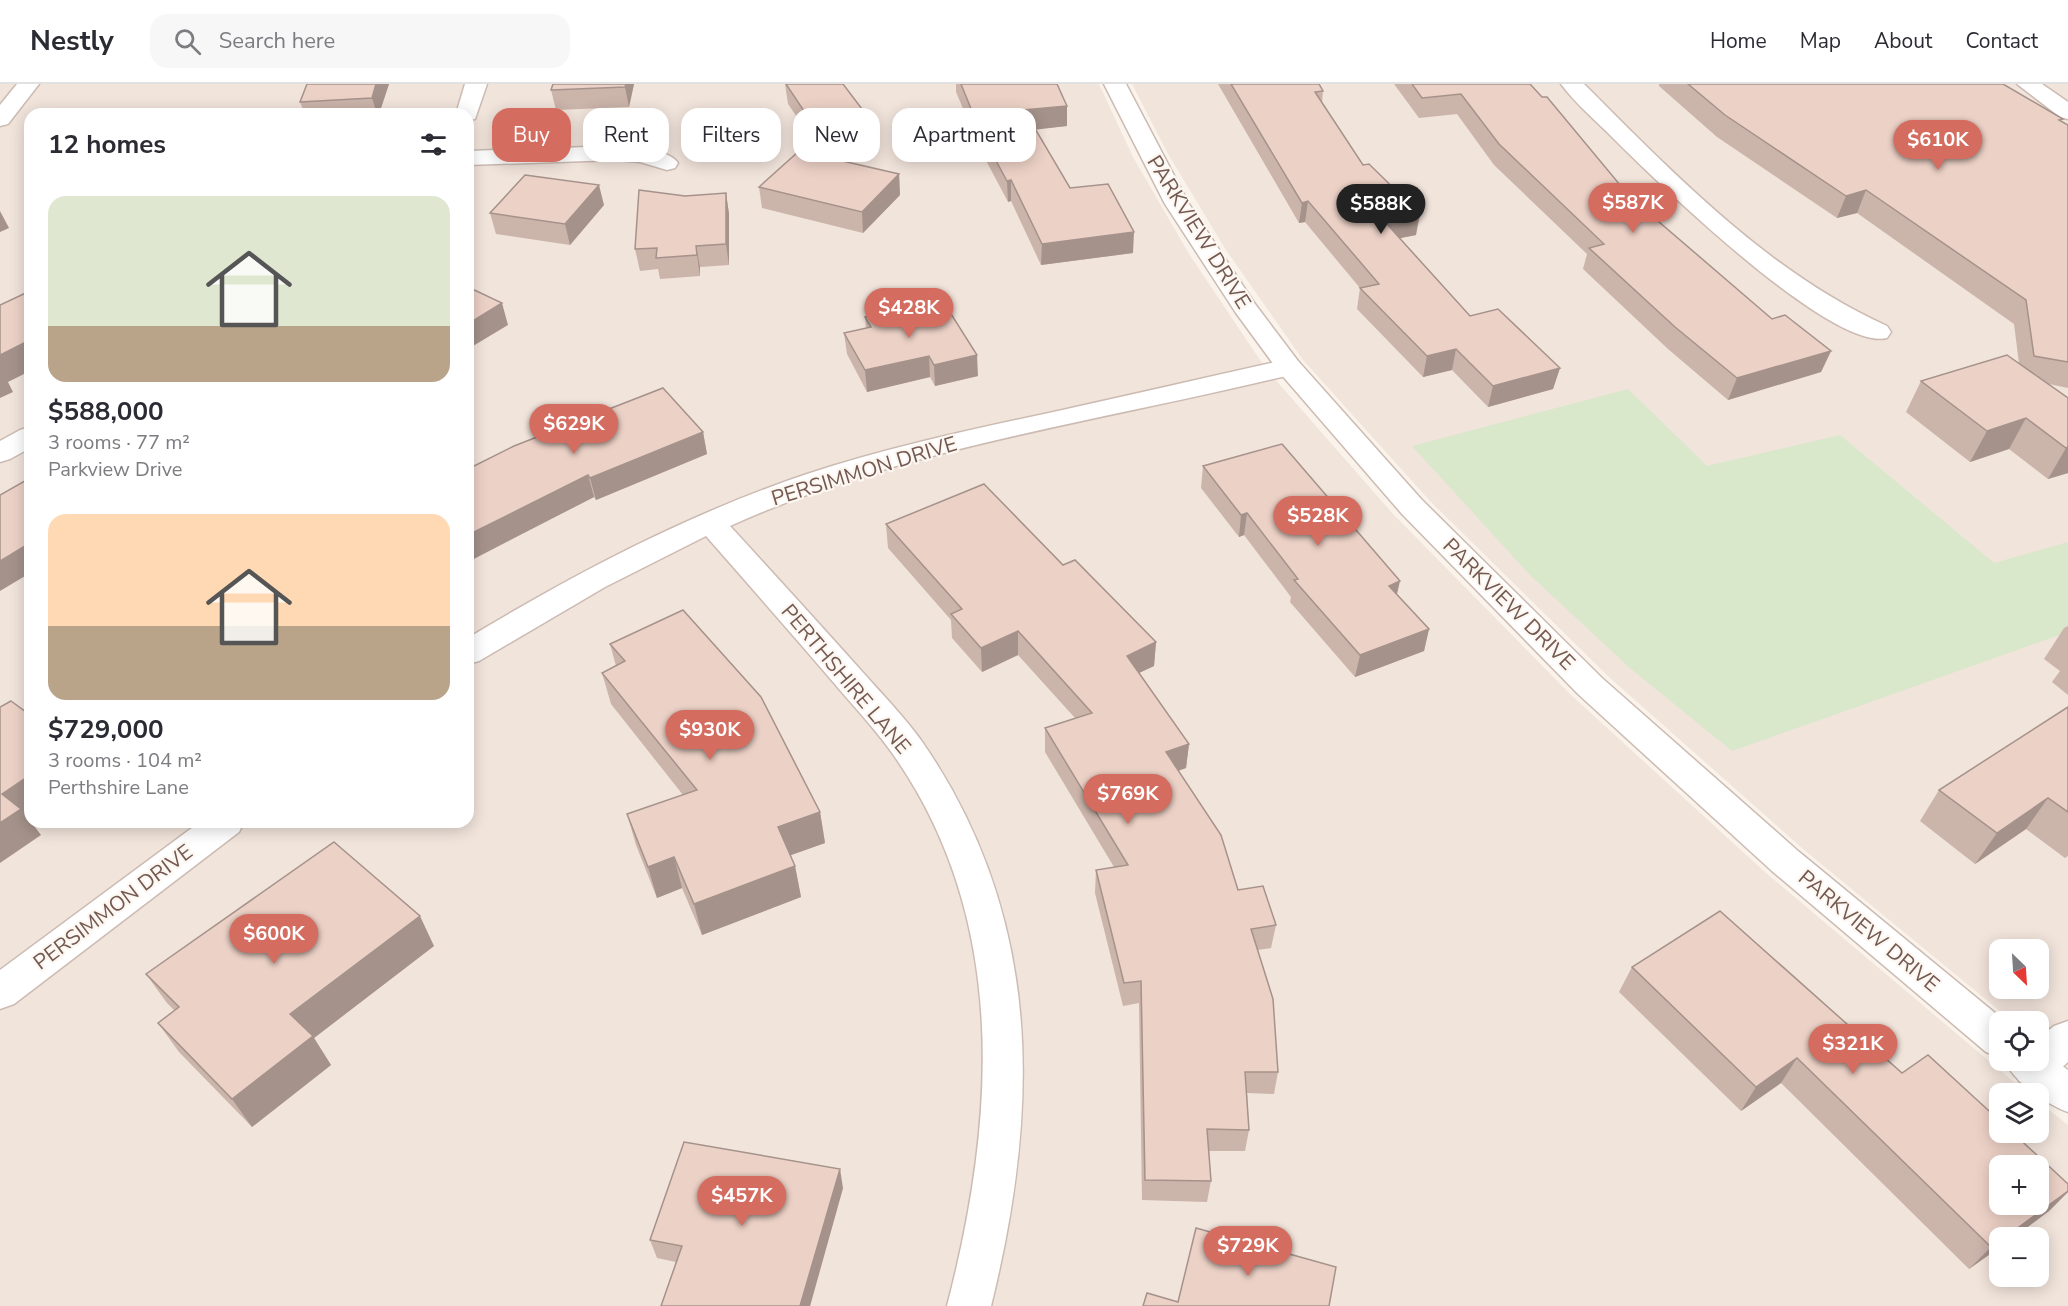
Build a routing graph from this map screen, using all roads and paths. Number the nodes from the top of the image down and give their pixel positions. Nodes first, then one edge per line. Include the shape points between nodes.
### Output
1 (28, 84) edge
2 (476, 84) edge
3 (1115, 84) edge
4 (1572, 84) edge
5 (2028, 84) edge
6 (469, 108) edge
7 (2068, 112) edge
8 (0, 119) edge
9 (474, 158) edge
10 (667, 163) dead end
11 (1878, 332) dead end
12 (1289, 367) junction
13 (24, 439) edge
14 (0, 453) edge
15 (712, 524) junction
16 (474, 649) edge
17 (218, 828) edge
18 (0, 992) edge
19 (1989, 1031) edge
20 (2068, 1038) edge
21 (2049, 1050) edge
22 (2037, 1071) edge
23 (2068, 1094) edge
24 (969, 1306) edge

1 - 8 street
2 - 6 street
3 - 12 street, PARKVIEW DRIVE via 1178,204 1245,308
4 - 11 street via 1666,178 1745,247 1816,302
5 - 7 street
9 - 10 street via 616,153 643,155
12 - 15 street, PERSIMMON DRIVE via 883,462 799,488
12 - 19 street, PARKVIEW DRIVE via 1412,507 1590,686 1785,861
13 - 14 street
15 - 16 street, PERSIMMON DRIVE via 599,576
15 - 24 street, PERTHSHIRE LANE via 901,741 938,802 972,872 993,954 1004,1092 995,1184
17 - 18 street, PERSIMMON DRIVE
20 - 21 street
22 - 23 street

